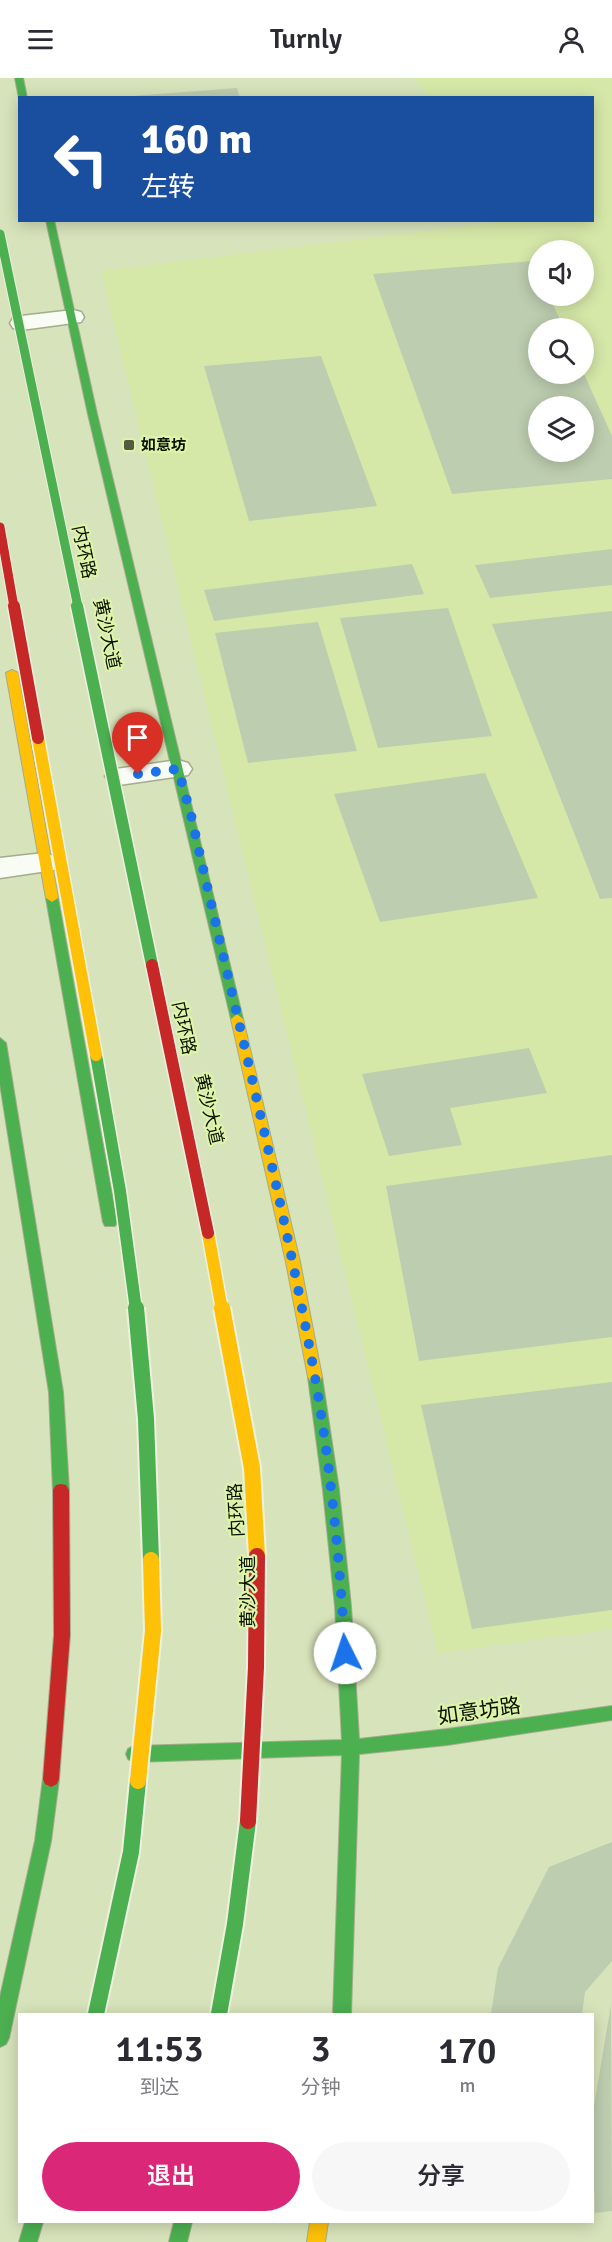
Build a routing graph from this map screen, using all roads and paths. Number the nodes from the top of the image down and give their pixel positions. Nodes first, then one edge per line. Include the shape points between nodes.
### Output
1 (19, 78) edge
2 (23, 96) edge
3 (50, 222) edge
4 (0, 223) edge
5 (0, 234) edge
6 (73, 317) junction
7 (21, 323) junction
8 (0, 527) edge
9 (0, 602) edge
10 (178, 769) junction
11 (119, 776) junction
12 (44, 863) junction
13 (0, 868) edge
14 (0, 1043) edge
15 (612, 1713) edge
16 (351, 1747) junction
17 (263, 1750) junction
18 (134, 1754) junction
19 (86, 2013) edge
20 (96, 2013) edge
21 (219, 2013) edge
22 (230, 2013) edge
23 (342, 2013) edge
24 (0, 2038) edge
25 (34, 2223) edge
26 (44, 2223) edge
27 (173, 2223) edge
28 (184, 2223) edge
29 (319, 2223) edge
30 (28, 2242) edge
31 (38, 2242) edge
32 (169, 2242) edge
33 (180, 2242) edge
34 (316, 2242) edge

1 - 2 main road
3 - 6 main road
4 - 7 main road, 黄沙大道
5 - 21 main road, 内环路, bridge via 201,1196 252,1468 256,1655 249,1803 236,1924
6 - 7 street
6 - 10 main road via 98,439
7 - 11 main road, 黄沙大道
8 - 20 main road, bridge via 114,1154 146,1419 153,1642 130,1852
9 - 12 main road
10 - 11 street
10 - 16 main road via 291,1251 316,1385 333,1502
11 - 17 main road, 黄沙大道 via 218,1228 261,1482 267,1568
12 - 13 street
12 - 18 main road via 117,1257 145,1485 145,1618
14 - 24 main road via 56,1392 63,1522 59,1716 43,1841
15 - 16 main road, 如意坊路
16 - 17 main road, 如意坊路
16 - 23 main road
17 - 18 main road, 如意坊路
17 - 22 main road, 黄沙大道
18 - 19 main road via 123,1838
25 - 30 main road
26 - 31 main road
27 - 32 main road
28 - 33 main road
29 - 34 main road

